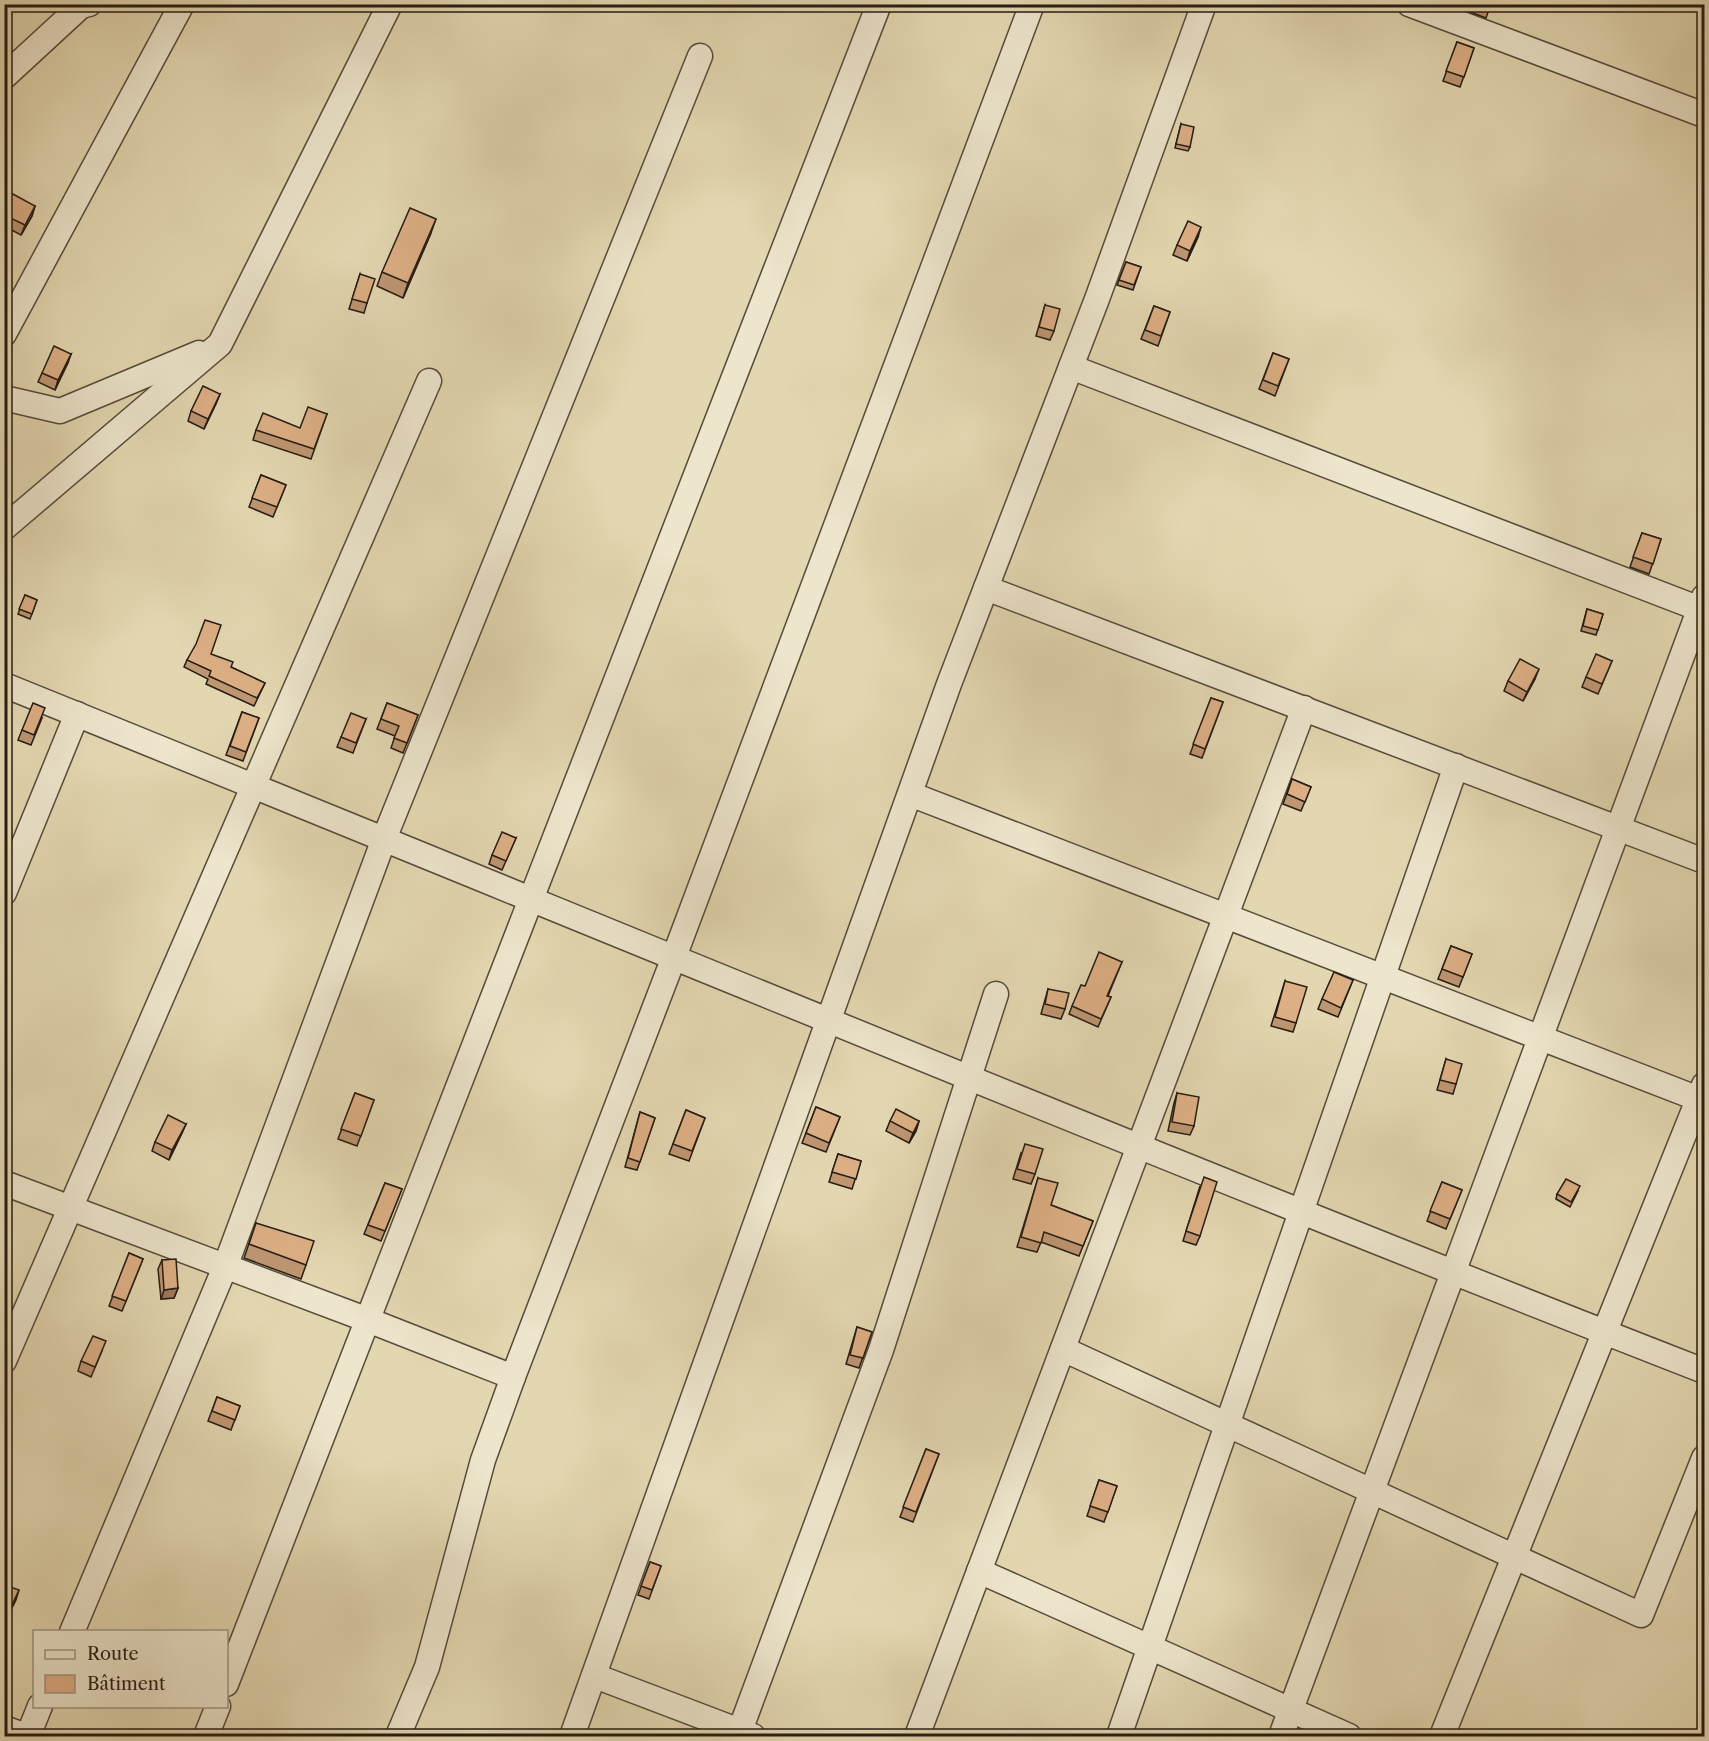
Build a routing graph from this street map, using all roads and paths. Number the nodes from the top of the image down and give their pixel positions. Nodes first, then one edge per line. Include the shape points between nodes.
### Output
1 (89, 4) edge
2 (182, 4) edge
3 (390, 4) edge
4 (879, 4) edge
5 (1032, 4) edge
6 (1204, 4) edge
7 (1408, 4) edge
8 (700, 56) dead end
9 (4, 77) edge
10 (1704, 115) edge
11 (4, 334) edge
12 (220, 344) junction
13 (1071, 367) junction
14 (429, 381) dead end
15 (4, 398) edge
16 (4, 528) edge
17 (986, 588) junction
18 (1702, 603) edge
19 (4, 685) edge
20 (1304, 708) junction
21 (77, 714) junction
22 (1456, 766) junction
23 (254, 786) junction
24 (910, 794) junction
25 (1618, 829) junction
26 (384, 839) junction
27 (1704, 861) edge
28 (4, 893) edge
29 (532, 899) junction
30 (1226, 916) junction
31 (674, 957) junction
32 (1382, 977) junction
33 (996, 994) dead end
34 (829, 1022) junction
35 (1540, 1038) junction
36 (969, 1077) junction
37 (1703, 1095) edge
38 (1140, 1146) junction
39 (4, 1183) edge
40 (71, 1208) junction
41 (1300, 1211) junction
42 (225, 1268) junction
43 (1454, 1273) junction
44 (368, 1320) junction
45 (1605, 1332) junction
46 (1063, 1349) junction
47 (4, 1361) edge
48 (1704, 1371) edge
49 (513, 1377) junction
50 (1226, 1424) junction
51 (1704, 1458) edge
52 (1372, 1491) junction
53 (1514, 1556) junction
54 (980, 1571) junction
55 (73, 1630) edge
56 (1149, 1647) junction
57 (596, 1676) junction
58 (228, 1679) edge
59 (40, 1708) edge
60 (218, 1708) edge
61 (1291, 1711) junction
62 (4, 1728) edge
63 (744, 1735) edge
64 (27, 1737) edge
65 (206, 1737) edge
66 (398, 1737) edge
67 (572, 1737) edge
68 (917, 1737) edge
69 (1119, 1737) edge
70 (1281, 1737) edge
71 (1349, 1737) edge
72 (1442, 1737) edge

1 - 9 street via 81,6
2 - 11 street
3 - 12 street
4 - 29 street
5 - 31 street
6 - 13 street
7 - 10 street
8 - 26 street
12 - 15 street via 60,411
12 - 16 street
13 - 17 street
13 - 18 street
14 - 23 street
17 - 20 street
17 - 24 street
18 - 25 street
19 - 21 street
20 - 22 street
20 - 30 street
21 - 23 street
21 - 28 street
22 - 25 street
22 - 32 street
23 - 26 street
23 - 40 street
24 - 30 street
24 - 34 street
25 - 27 street
25 - 35 street
26 - 29 street
26 - 42 street
29 - 31 street
29 - 44 street
30 - 32 street
30 - 38 street
31 - 34 street
31 - 49 street
32 - 35 street
32 - 41 street
33 - 36 street
34 - 36 street
34 - 57 street
35 - 37 street
35 - 43 street
36 - 38 street
36 - 63 street via 880,1350
37 - 45 street
38 - 41 street
38 - 46 street
39 - 40 street
40 - 42 street
40 - 47 street
41 - 43 street
41 - 50 street
42 - 44 street
42 - 55 street
43 - 45 street
43 - 52 street
44 - 49 street
44 - 58 street
45 - 48 street
45 - 53 street
46 - 50 street
46 - 54 street
49 - 66 street via 483,1460 427,1667
50 - 52 street
50 - 56 street
51 - 53 street via 1641,1615
52 - 53 street
52 - 61 street
53 - 72 street
54 - 56 street
54 - 68 street
56 - 61 street
56 - 69 street
57 - 63 street
57 - 67 street
59 - 64 street
60 - 65 street
61 - 70 street
61 - 71 street
62 - 64 street

